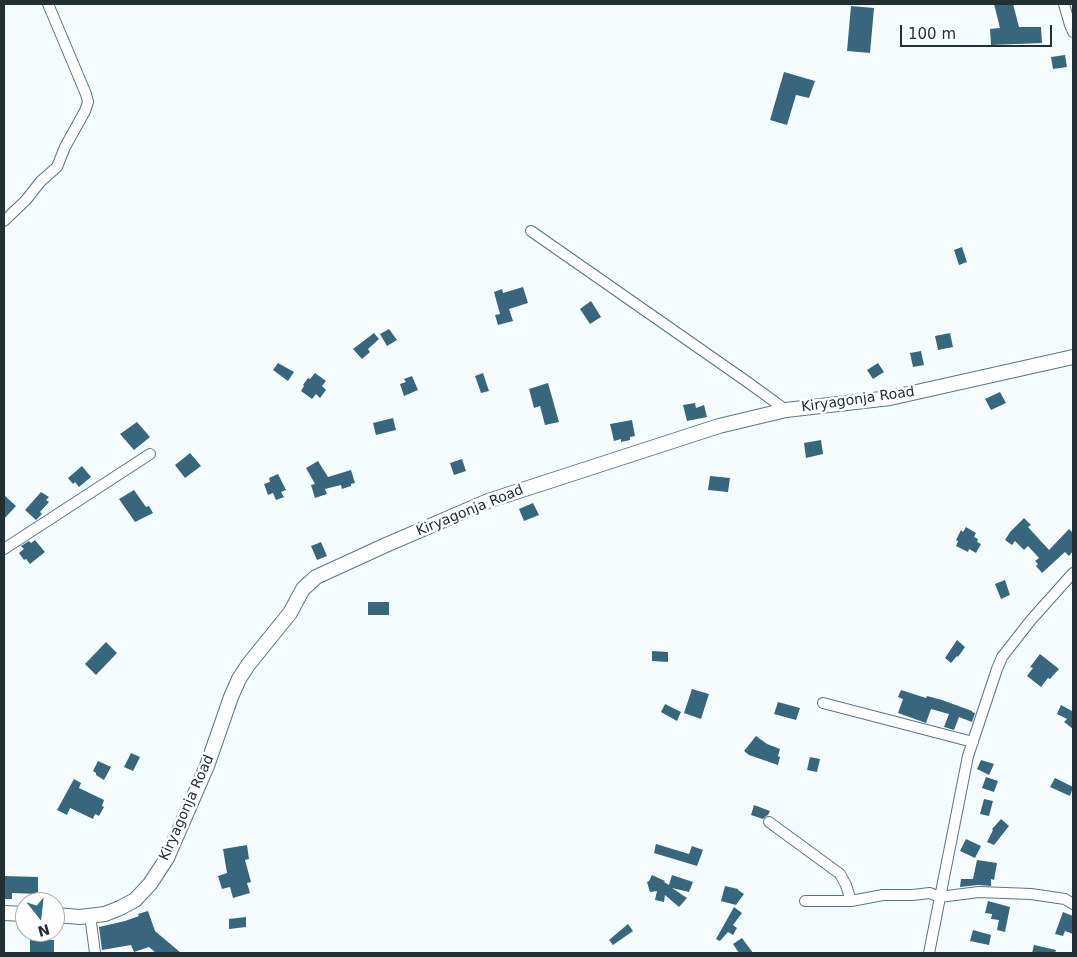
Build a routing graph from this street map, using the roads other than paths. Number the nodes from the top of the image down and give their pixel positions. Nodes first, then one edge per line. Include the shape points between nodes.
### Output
1 (48, 4) edge
2 (1064, 4) edge
3 (1073, 32) edge
4 (4, 221) edge
5 (531, 231) dead end
6 (1073, 358) edge
7 (786, 410) junction
8 (150, 454) dead end
9 (4, 548) edge
10 (1073, 573) edge
11 (823, 703) dead end
12 (973, 742) junction
13 (769, 822) dead end
14 (939, 897) junction
15 (850, 900) junction
16 (805, 901) dead end
17 (1073, 904) edge
18 (65, 916) edge
19 (90, 916) junction
20 (96, 953) edge
21 (929, 953) edge

1 - 4 street via 88,102 57,167
2 - 3 street
5 - 7 street
6 - 7 street, Kiryagonja Road via 890,398
7 - 19 street, Kiryagonja Road via 719,426 488,501 316,577 303,589 290,612 239,678 207,766 167,858 150,884 128,904 105,914
8 - 9 street
10 - 12 street via 1030,620 1002,657
11 - 12 street
12 - 14 street
13 - 15 street via 840,874
14 - 15 street via 930,893
14 - 17 street via 979,892 1016,893 1065,899
14 - 21 street
15 - 16 street
18 - 19 street, Kiryagonja Road
19 - 20 street

